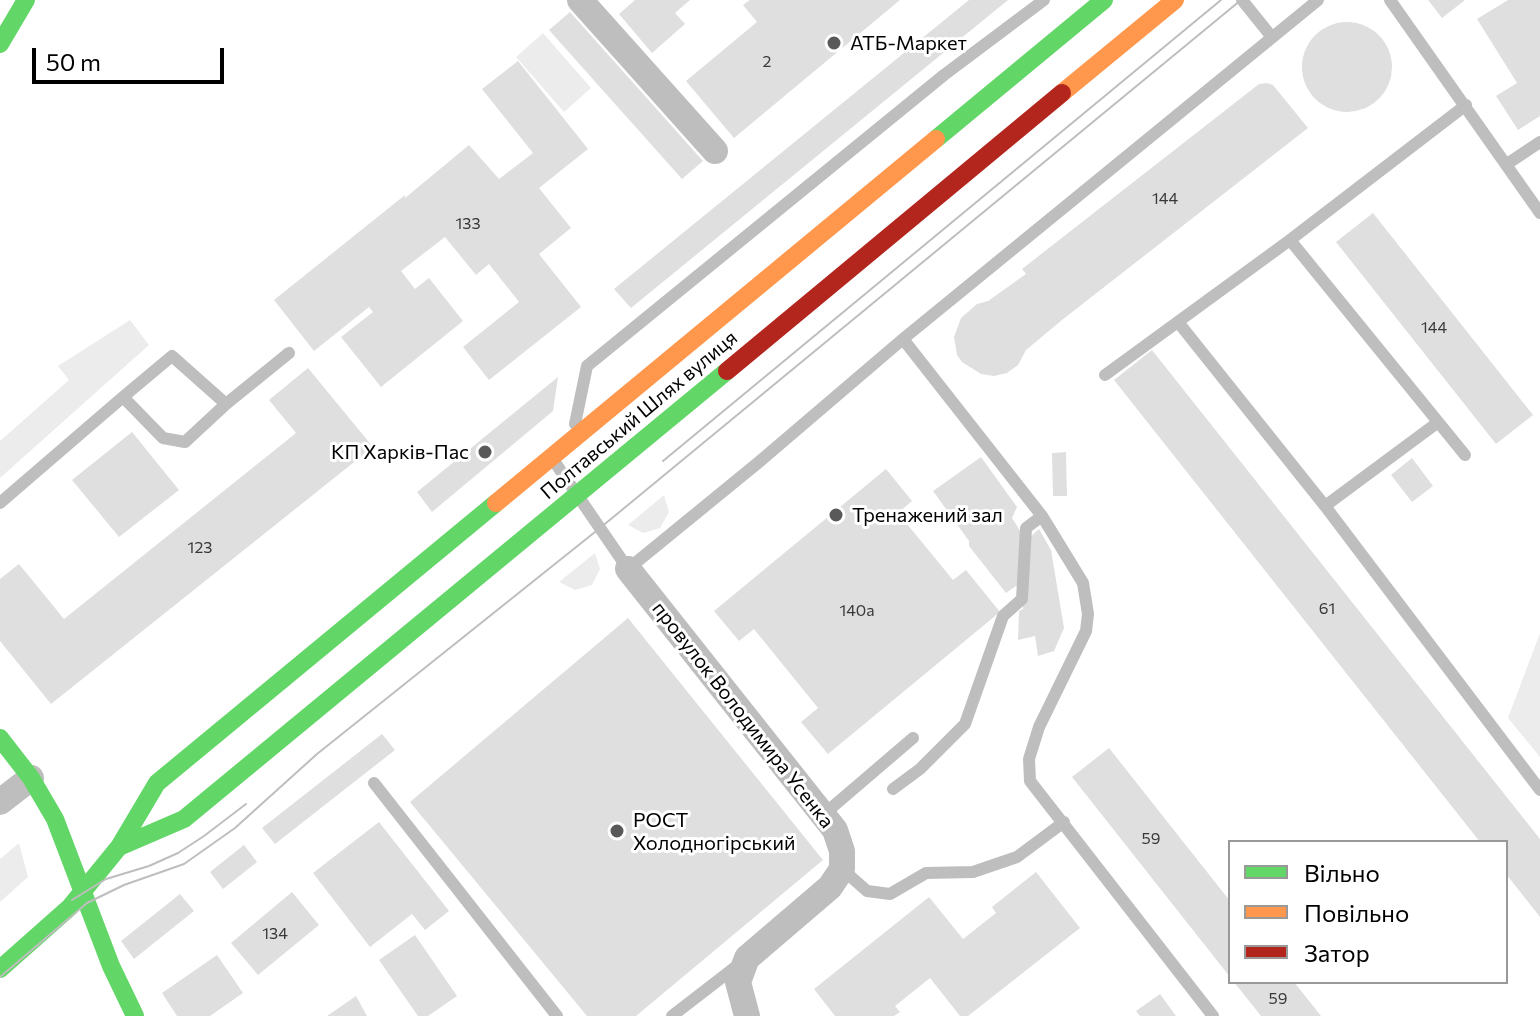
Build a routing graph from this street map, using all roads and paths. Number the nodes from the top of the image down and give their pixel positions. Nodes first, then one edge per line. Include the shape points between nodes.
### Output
1 (26, 0) edge
2 (1044, 0) edge
3 (1104, 0) edge
4 (1175, 0) edge
5 (1242, 0) edge
6 (1318, 0) edge
7 (1390, 0) edge
8 (587, 3) edge
9 (1271, 36) junction
10 (0, 44) edge
11 (1466, 105) junction
12 (1540, 142) edge
13 (715, 151) dead end
14 (1507, 164) junction
15 (1540, 213) edge
16 (1290, 240) junction
17 (1178, 322) junction
18 (903, 339) junction
19 (287, 354) dead end
20 (1105, 375) dead end
21 (123, 397) junction
22 (226, 404) junction
23 (1437, 423) junction
24 (572, 438) junction
25 (1465, 455) dead end
26 (550, 457) junction
27 (577, 495) junction
28 (0, 503) edge
29 (1325, 506) junction
30 (1042, 516) junction
31 (628, 569) junction
32 (0, 738) edge
33 (913, 738) dead end
34 (31, 778) junction
35 (374, 783) dead end
36 (893, 789) dead end
37 (1540, 790) edge
38 (0, 802) edge
39 (823, 815) junction
40 (1064, 822) junction
41 (119, 847) junction
42 (842, 869) junction
43 (83, 892) junction
44 (747, 958) junction
45 (0, 969) edge
46 (135, 1016) edge
47 (557, 1016) edge
48 (672, 1016) edge
49 (747, 1016) edge
50 (1213, 1016) edge

1 - 10 main road
2 - 24 lane via 587,366
3 - 24 main road, Полтавський Шлях вулиця
4 - 27 main road, Полтавський Шлях вулиця
5 - 9 lane
6 - 9 lane
7 - 11 lane
8 - 13 street
9 - 18 lane
11 - 14 lane
11 - 16 lane
12 - 14 lane
14 - 15 lane
16 - 17 lane
16 - 23 lane
17 - 20 lane
17 - 29 lane
18 - 30 lane
18 - 31 lane
19 - 22 lane
21 - 22 lane via 163,438 185,442
21 - 22 lane via 172,356
21 - 28 lane
23 - 25 lane
23 - 29 lane
24 - 26 main road, Полтавський Шлях вулиця
26 - 27 lane
26 - 41 main road, Полтавський Шлях вулиця via 157,783
27 - 31 lane
27 - 41 main road, Полтавський Шлях вулиця via 184,819
29 - 37 lane
30 - 36 lane via 1026,528 1022,599 1003,616 965,724
30 - 40 lane via 1083,583 1088,614 1086,631 1029,759 1030,781
31 - 39 street, провулок Володимира Усенка
32 - 34 main road
33 - 39 lane
34 - 38 street
34 - 43 main road via 55,819
35 - 47 lane
39 - 42 street, провулок Володимира Усенка via 835,830
40 - 42 lane via 1017,857 973,872 926,873 890,894 867,891
40 - 50 lane
41 - 43 main road, Полтавський Шлях вулиця
42 - 44 street via 830,887
43 - 45 main road, Полтавський Шлях вулиця
43 - 46 main road
44 - 48 lane
44 - 49 street via 738,982

